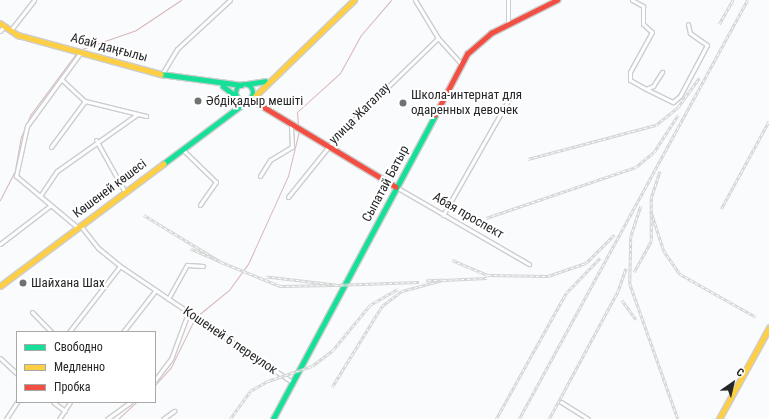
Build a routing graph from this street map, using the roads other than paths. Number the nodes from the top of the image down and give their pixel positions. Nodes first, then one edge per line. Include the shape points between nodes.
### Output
1 (34, 0) edge
2 (230, 0) edge
3 (354, 0) edge
4 (415, 0) edge
5 (508, 0) edge
6 (557, 0) edge
7 (632, 0) edge
8 (688, 24) dead end
9 (2, 25) edge
10 (508, 25) junction
11 (0, 31) edge
12 (10, 31) junction
13 (438, 38) junction
14 (81, 52) junction
15 (462, 64) junction
16 (662, 72) dead end
17 (162, 74) junction
18 (273, 76) junction
19 (61, 79) junction
20 (217, 84) junction
21 (247, 84) junction
22 (241, 85) junction
23 (646, 89) junction
24 (236, 97) junction
25 (510, 97) dead end
26 (251, 98) junction
27 (85, 101) junction
28 (265, 108) junction
29 (232, 110) junction
30 (136, 115) junction
31 (146, 116) dead end
32 (291, 127) junction
33 (96, 140) junction
34 (327, 146) junction
35 (50, 147) dead end
36 (182, 149) junction
37 (260, 176) dead end
38 (396, 187) junction
39 (125, 192) junction
40 (40, 196) junction
41 (288, 197) dead end
42 (51, 205) junction
43 (200, 205) dead end
44 (443, 215) junction
45 (79, 226) junction
46 (0, 244) edge
47 (529, 264) dead end
48 (120, 266) junction
49 (203, 266) dead end
50 (0, 286) edge
51 (156, 291) junction
52 (168, 299) junction
53 (32, 312) dead end
54 (188, 313) junction
55 (769, 328) edge
56 (50, 331) edge
57 (70, 331) edge
58 (124, 331) edge
59 (0, 358) edge
60 (16, 373) edge
61 (156, 379) edge
62 (292, 382) junction
63 (561, 402) dead end
64 (16, 403) edge
65 (54, 403) edge
66 (69, 403) edge
67 (124, 403) edge
68 (129, 403) edge
69 (126, 406) junction
70 (64, 411) junction
71 (174, 411) dead end
72 (6, 419) edge
73 (59, 419) edge
74 (107, 419) edge
75 (163, 419) edge
76 (273, 419) edge
77 (588, 419) edge
78 (719, 419) edge

1 - 12 street
2 - 17 street via 177,49
3 - 18 main road via 314,42
4 - 13 street
5 - 10 street
6 - 10 main road, Сыпатай Батыр
7 - 23 street via 643,6 643,24 652,32 630,72 630,80
8 - 23 street via 690,33 707,46 680,96 672,102
9 - 11 street
9 - 12 main road, Абай даңғылы
10 - 15 main road, Сыпатай Батыр via 476,42
12 - 14 main road, Абай даңғылы
13 - 15 street
13 - 34 street, улица Жагалау
14 - 17 main road, Абай даңғылы
14 - 19 street
15 - 38 main road, Сыпатай Батыр
16 - 23 street via 653,86
17 - 20 main road, Абай даңғылы
18 - 21 main road, Абай даңғылы via 259,84
18 - 26 main road, Көшеней көшесі
19 - 27 street
19 - 40 street, Кошеней 6 переулок via 27,126 16,176
20 - 22 main road, Абай даңғылы
20 - 24 main road
21 - 22 main road, Абай даңғылы
21 - 26 main road
22 - 24 main road
24 - 26 main road
24 - 29 main road
25 - 44 street
26 - 28 main road
26 - 28 main road
26 - 29 main road, Көшеней көшесі
27 - 30 street
27 - 35 street
28 - 32 main road
29 - 36 main road, Көшеней көшесі
30 - 31 street
30 - 33 street
32 - 34 main road
32 - 37 street via 292,148 270,160
33 - 39 street
33 - 40 street via 57,171
34 - 38 main road
34 - 41 street, улица Жагалау
36 - 39 main road, Көшеней көшесі
36 - 43 street via 216,182
38 - 44 street, Абая проспект
38 - 62 main road, Сыпатай Батыр
39 - 45 main road, Көшеней көшесі
40 - 42 street, Кошеней 6 переулок
42 - 45 street, Кошеней 6 переулок
42 - 46 street
44 - 47 street, Абая проспект
45 - 48 street, Кошеней 6 переулок via 98,248
45 - 50 main road, Көшеней көшесі
48 - 51 street, Кошеней 6 переулок
48 - 57 street
49 - 52 street via 187,265
51 - 52 street, Кошеней 6 переулок
51 - 58 street
52 - 54 street, Кошеней 6 переулок
53 - 56 street
54 - 61 street via 171,359
54 - 62 street, Кошеней 6 переулок
55 - 78 main road
59 - 60 street
62 - 76 main road, Сыпатай Батыр
63 - 77 street
64 - 72 street
65 - 70 street
66 - 70 street
67 - 69 street
68 - 69 street
69 - 74 street
70 - 73 street
71 - 75 street

